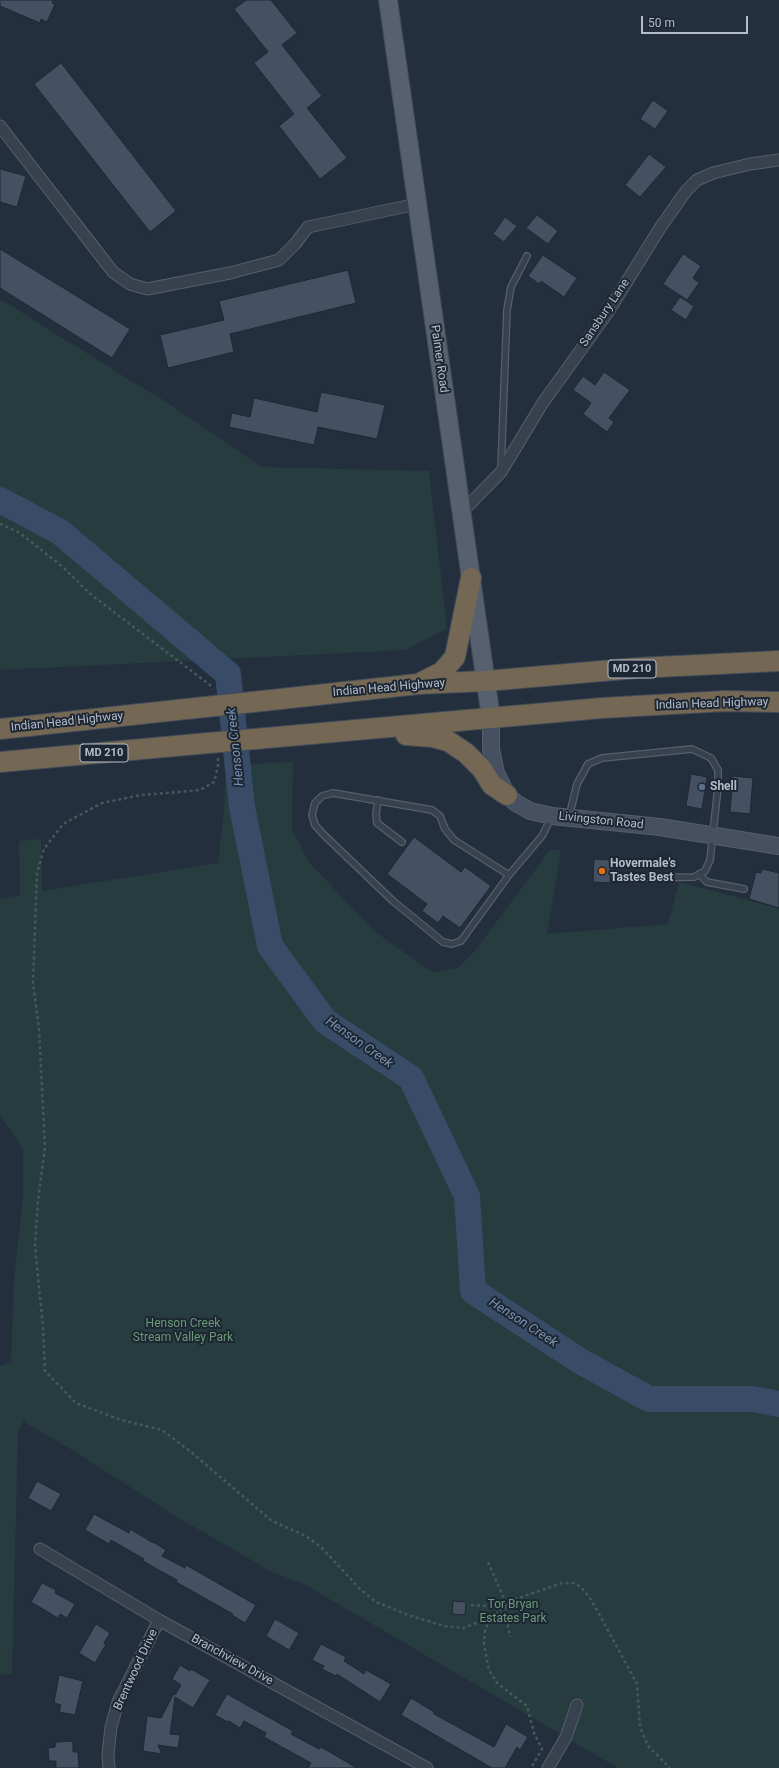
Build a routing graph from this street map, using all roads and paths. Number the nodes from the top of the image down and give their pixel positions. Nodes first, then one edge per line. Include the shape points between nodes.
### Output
1 (388, 0) edge
2 (0, 126) edge
3 (0, 143) edge
4 (13, 144) junction
5 (779, 160) edge
6 (417, 204) junction
7 (527, 256) dead end
8 (501, 472) junction
9 (461, 513) junction
10 (0, 524) edge
11 (470, 578) junction
12 (779, 661) edge
13 (486, 681) junction
14 (418, 684) junction
15 (209, 702) junction
16 (779, 702) edge
17 (491, 718) junction
18 (0, 730) edge
19 (352, 730) junction
20 (213, 748) junction
21 (0, 762) edge
22 (507, 795) junction
23 (378, 800) junction
24 (552, 816) junction
25 (568, 817) junction
26 (712, 835) junction
27 (402, 842) dead end
28 (779, 846) edge
29 (699, 874) junction
30 (509, 875) junction
31 (637, 878) dead end
32 (744, 889) dead end
33 (40, 1549) dead end
34 (488, 1562) dead end
35 (471, 1605) dead end
36 (505, 1607) junction
37 (490, 1618) junction
38 (159, 1620) junction
39 (510, 1637) dead end
40 (577, 1705) dead end
41 (109, 1768) edge
42 (427, 1768) edge
43 (531, 1768) edge
44 (548, 1768) edge
45 (670, 1768) edge

1 - 6 main road, Palmer Road
2 - 4 street
3 - 4 street
4 - 6 street via 113,272 130,284 147,289 230,273 279,260 308,227
5 - 8 street, Sansbury Lane via 713,173 697,180 686,191 608,312 542,404
6 - 9 main road, Palmer Road
7 - 8 lane via 511,287 507,310
8 - 9 street, Sansbury Lane
9 - 11 main road, Palmer Road
10 - 15 path via 20,533 64,568 89,593 210,685
11 - 13 main road, Palmer Road
11 - 14 highway via 455,657 442,672
12 - 13 highway, Indian Head Highway / MD 210 via 637,668
13 - 14 highway, Indian Head Highway / MD 210
13 - 17 main road, Palmer Road
14 - 15 highway, Indian Head Highway / MD 210, bridge via 253,702
15 - 18 highway, Indian Head Highway / MD 210
16 - 17 highway, Indian Head Highway / MD 210 via 725,701 617,707
17 - 19 highway, Indian Head Highway / MD 210
17 - 22 main road, Livingston Road via 490,749 496,773
19 - 20 highway, Indian Head Highway / MD 210, bridge via 255,739
19 - 22 highway via 433,737 448,741 466,753 482,769 492,785
20 - 21 highway, Indian Head Highway / MD 210
20 - 37 path via 218,766 214,782 200,790 141,795 102,803 64,824 44,849 37,873 33,983 39,1029 45,1147 35,1246 45,1371 76,1403 120,1420 162,1430 272,1521 306,1536 322,1548 360,1589 376,1602 444,1626 463,1628
22 - 24 main road, Livingston Road via 530,811
23 - 27 lane via 377,823
23 - 30 lane via 432,810 440,816 445,829 454,840
23 - 30 lane via 333,793 322,796 315,803 312,815 315,825 393,901 443,942 452,944 461,941
24 - 25 main road, Livingston Road
24 - 30 lane via 542,836
25 - 26 main road, Livingston Road
25 - 26 lane via 577,784 588,764 602,758 692,749 711,758 718,770
26 - 28 main road, Livingston Road
26 - 29 lane via 710,860 705,871
29 - 31 lane via 694,877
29 - 32 lane via 708,882
33 - 38 street, Branchview Drive
34 - 36 path via 503,1596
35 - 36 path
36 - 37 path
36 - 39 path
36 - 45 path via 513,1600 562,1583 573,1582 581,1587 592,1601 637,1684 640,1727 648,1746
37 - 43 path via 484,1644 489,1670 498,1683 527,1706 534,1733 542,1749
38 - 41 street, Brentwood Drive via 118,1702 111,1727
38 - 42 street, Branchview Drive
40 - 44 street via 566,1737

